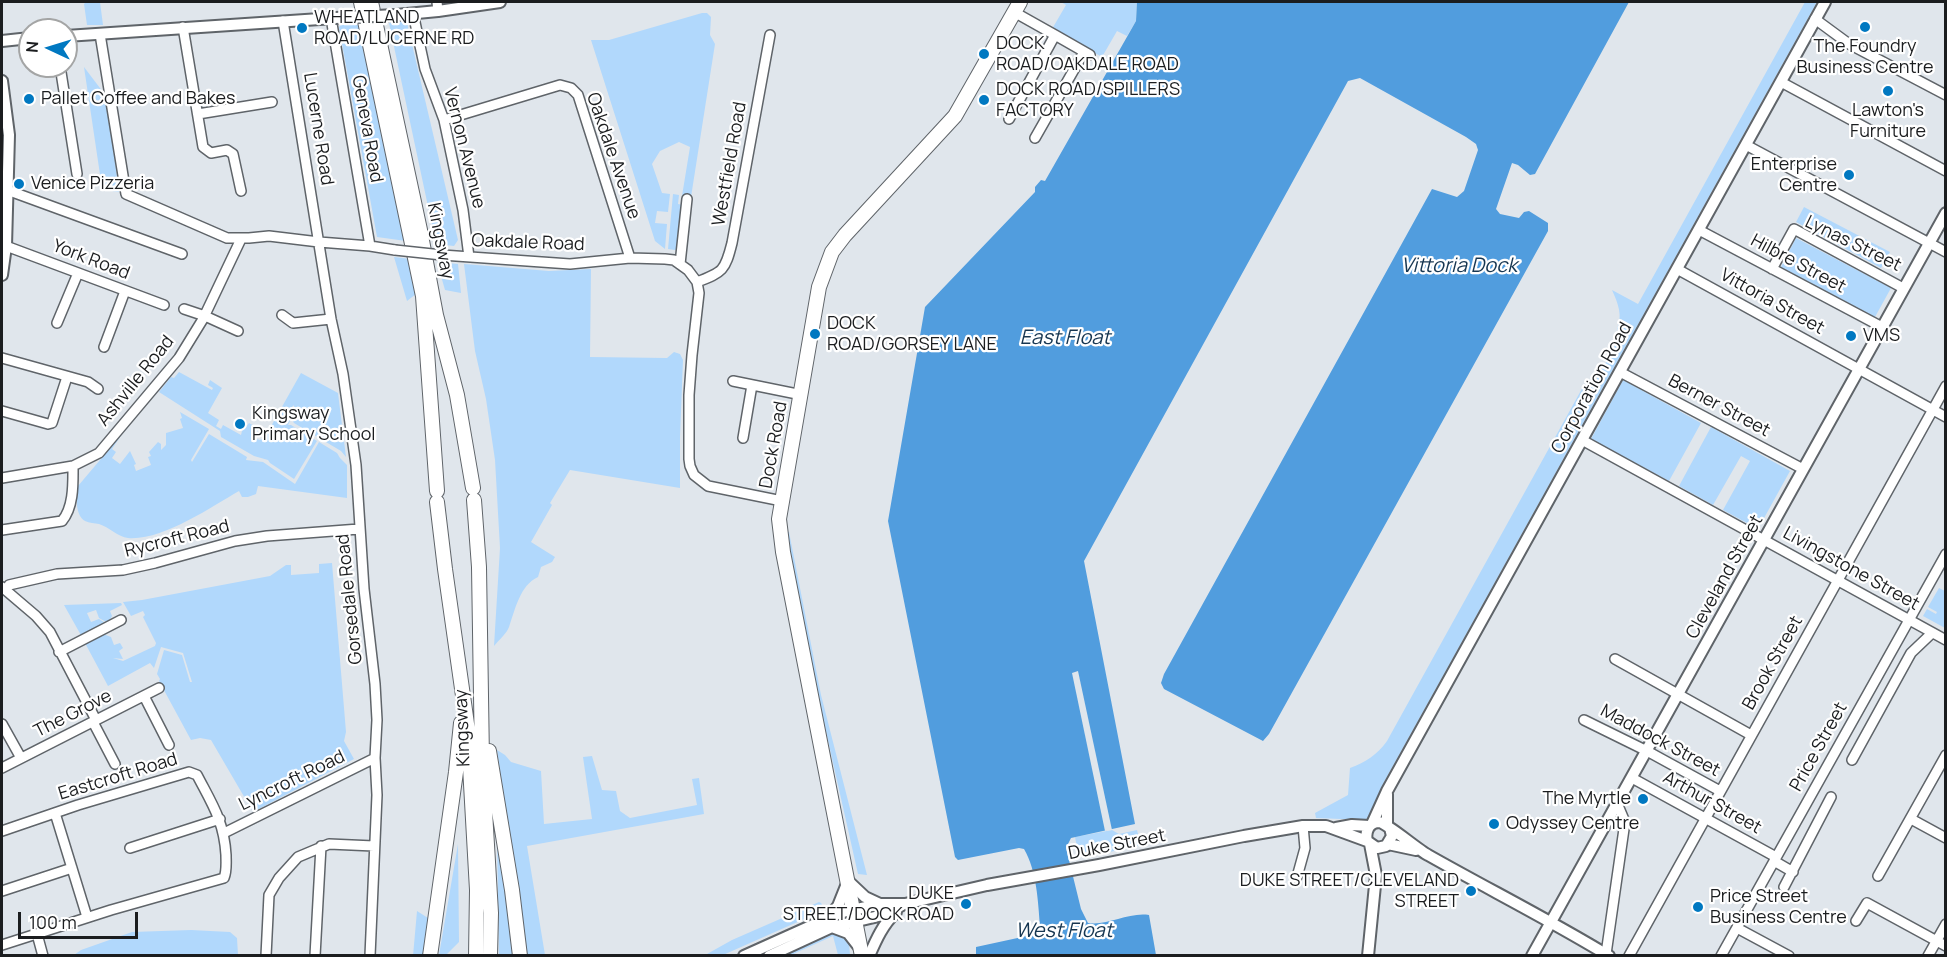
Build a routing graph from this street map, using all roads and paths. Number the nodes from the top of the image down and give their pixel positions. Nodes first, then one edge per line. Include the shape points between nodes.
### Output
1 (361, 2) edge
2 (371, 2) edge
3 (500, 2) edge
4 (1826, 2) edge
5 (438, 6) edge
6 (1017, 7) edge
7 (413, 13) junction
8 (333, 18) junction
9 (1815, 19) junction
10 (283, 21) junction
11 (183, 27) junction
12 (100, 34) junction
13 (78, 35) edge
14 (770, 35) dead end
15 (1055, 35) junction
16 (18, 39) edge
17 (2, 41) edge
18 (62, 78) edge
19 (2, 81) edge
20 (1781, 82) junction
21 (1946, 95) edge
22 (3, 99) edge
23 (272, 102) dead end
24 (198, 114) junction
25 (1009, 119) dead end
26 (444, 120) junction
27 (1035, 138) dead end
28 (1746, 146) junction
29 (5, 151) edge
30 (1946, 171) edge
31 (77, 174) dead end
32 (7, 190) junction
33 (241, 191) dead end
34 (687, 199) dead end
35 (4, 203) edge
36 (1946, 213) edge
37 (1699, 231) junction
38 (241, 239) junction
39 (319, 242) junction
40 (1929, 243) junction
41 (6, 246) junction
42 (370, 246) junction
43 (1946, 252) edge
44 (182, 254) dead end
45 (469, 257) junction
46 (630, 258) junction
47 (681, 264) junction
48 (1677, 269) junction
49 (1772, 269) junction
50 (78, 273) junction
51 (2, 274) edge
52 (697, 282) junction
53 (1903, 288) junction
54 (125, 291) junction
55 (164, 305) dead end
56 (184, 309) dead end
57 (282, 315) dead end
58 (205, 316) junction
59 (331, 319) junction
60 (57, 322) dead end
61 (1882, 327) junction
62 (238, 331) dead end
63 (104, 347) dead end
64 (2, 358) edge
65 (1859, 369) junction
66 (1620, 372) junction
67 (67, 377) junction
68 (733, 381) dead end
69 (752, 385) junction
70 (1946, 386) edge
71 (98, 389) dead end
72 (801, 394) junction
73 (1932, 410) junction
74 (2, 411) edge
75 (1946, 417) edge
76 (743, 438) dead end
77 (1582, 440) junction
78 (73, 466) junction
79 (1803, 469) junction
80 (2, 478) edge
81 (782, 501) junction
82 (359, 529) junction
83 (2, 530) edge
84 (1764, 540) junction
85 (1946, 554) edge
86 (1838, 580) junction
87 (4, 589) edge
88 (122, 620) dead end
89 (1909, 620) junction
90 (1932, 633) junction
91 (1946, 640) edge
92 (59, 652) junction
93 (1615, 659) dead end
94 (159, 688) dead end
95 (480, 693) junction
96 (462, 694) junction
97 (1678, 694) junction
98 (144, 696) junction
99 (1584, 720) dead end
100 (94, 721) junction
101 (2, 724) edge
102 (1751, 735) junction
103 (169, 745) dead end
104 (1647, 751) junction
105 (1946, 755) edge
106 (21, 758) junction
107 (375, 758) junction
108 (1852, 760) dead end
109 (115, 764) dead end
110 (2, 768) edge
111 (1632, 778) junction
112 (1387, 791) junction
113 (1720, 791) junction
114 (1831, 797) dead end
115 (1617, 803) junction
116 (55, 813) junction
117 (1705, 818) junction
118 (220, 819) junction
119 (1911, 819) junction
120 (1371, 825) junction
121 (1303, 826) junction
122 (1389, 827) junction
123 (1336, 828) junction
124 (2, 831) edge
125 (224, 833) junction
126 (1946, 838) edge
127 (1369, 843) junction
128 (1387, 845) junction
129 (321, 846) junction
130 (374, 846) junction
131 (130, 848) dead end
132 (1420, 851) junction
133 (1775, 859) junction
134 (72, 868) junction
135 (1793, 872) junction
136 (1376, 875) junction
137 (1878, 876) dead end
138 (1297, 877) dead end
139 (848, 881) junction
140 (1784, 887) dead end
141 (2, 891) edge
142 (882, 904) junction
143 (905, 904) junction
144 (855, 915) junction
145 (87, 917) junction
146 (830, 921) junction
147 (1856, 921) dead end
148 (1551, 922) junction
149 (1946, 924) edge
150 (1737, 928) junction
151 (37, 934) junction
152 (1936, 941) junction
153 (2, 945) edge
154 (1946, 946) edge
155 (864, 954) edge
156 (1608, 955) edge
157 (43, 956) edge
158 (266, 956) edge
159 (315, 956) edge
160 (370, 956) edge
161 (430, 956) edge
162 (476, 956) edge
163 (490, 956) edge
164 (520, 956) edge
165 (744, 956) edge
166 (769, 956) edge
167 (1368, 956) edge
168 (1532, 956) edge
169 (1629, 956) edge
170 (1721, 956) edge
171 (1789, 956) edge
172 (1928, 956) edge

1 - 96 highway, Kingsway via 423,296 437,496
2 - 95 highway, Kingsway via 436,315 457,395 473,494 479,567
3 - 5 main road
4 - 9 main road, Corporation Road
5 - 7 main road
6 - 15 street
6 - 72 highway, Dock Road via 956,116 832,252 819,286
7 - 8 main road, bridge
7 - 26 street, Vernon Avenue via 425,69
8 - 10 main road
8 - 42 street, Geneva Road
9 - 20 main road, Corporation Road
9 - 21 street via 1849,44
10 - 11 main road
10 - 39 street, Lucerne Road
11 - 12 main road
11 - 24 street
12 - 13 main road
12 - 38 street, Oakdale Road via 126,194 227,238
14 - 52 street, Westfield Road via 726,265 722,271
15 - 25 street
15 - 27 street via 1087,54
16 - 17 main road
18 - 31 street
19 - 22 main road
20 - 28 main road, Corporation Road
20 - 30 street
22 - 29 main road via 8,120
23 - 24 street
24 - 33 street via 203,147 212,153 226,150 233,154
26 - 45 street, Vernon Avenue via 464,210
26 - 46 street, Oakdale Avenue via 560,85 571,88 578,95
28 - 37 main road, Corporation Road
28 - 40 street
29 - 32 main road
32 - 35 main road
32 - 44 street
34 - 47 street
35 - 41 main road
36 - 40 main road, Cleveland Street
37 - 48 main road, Corporation Road
37 - 49 street, Hilbre Street
38 - 39 street, Oakdale Road via 269,236
38 - 58 street, Ashville Road
39 - 42 street, Oakdale Road
39 - 59 street, Gorsedale Road
40 - 43 street
40 - 53 main road, Cleveland Street
41 - 50 street, York Road
41 - 51 main road
42 - 45 street, Oakdale Road, bridge
45 - 46 street, Oakdale Road via 570,264
46 - 47 street, Oakdale Road via 665,259
47 - 52 street
48 - 65 street, Vittoria Street
48 - 66 main road, Corporation Road
49 - 53 street, Lynas Street via 1794,230
49 - 61 street, Hilbre Street
50 - 54 street, York Road
50 - 60 street
52 - 81 street via 699,307 689,395 690,466 708,486
53 - 61 main road, Cleveland Street
54 - 55 street, York Road
54 - 63 street
56 - 58 street
57 - 59 street via 294,323
58 - 62 street
58 - 78 street, Ashville Road via 177,361 99,453
59 - 82 street, Gorsedale Road via 354,443
61 - 65 main road, Cleveland Street
64 - 67 street
65 - 73 street, Vittoria Street
65 - 79 main road, Cleveland Street
66 - 77 main road, Corporation Road
66 - 79 street, Berner Street
67 - 71 street
67 - 74 street via 52,423
68 - 69 street
69 - 72 street
69 - 76 street
70 - 73 street, Brook Street
72 - 81 highway, Dock Road
73 - 75 street, Vittoria Street
73 - 86 street, Brook Street
77 - 84 street, Livingstone Street
77 - 112 main road, Corporation Road
78 - 80 street, Ashville Road
78 - 83 street via 73,491 62,521
79 - 84 main road, Cleveland Street
81 - 139 highway, Dock Road via 779,519 783,552
82 - 87 street, Rycroft Road via 235,541 156,564 57,574
82 - 107 street, Gorsedale Road via 375,684
84 - 86 street, Livingstone Street
84 - 97 main road, Cleveland Street
85 - 89 street, Price Street
86 - 89 street, Livingstone Street
86 - 102 street, Brook Street
87 - 92 street via 50,632
88 - 92 street
89 - 90 street, Livingstone Street
89 - 133 street, Price Street
90 - 91 street, Livingstone Street
90 - 108 street via 1911,653
92 - 100 street
93 - 97 street
94 - 98 street, The Grove
95 - 163 highway, Kingsway
95 - 164 highway
96 - 161 highway via 456,772
96 - 162 highway, Kingsway via 472,786
97 - 102 street
97 - 104 main road, Cleveland Street
98 - 100 street, The Grove
98 - 103 street
99 - 104 street, Maddock Street
100 - 106 street, The Grove
100 - 109 street
101 - 106 street
102 - 113 street, Brook Street
104 - 111 main road, Cleveland Street
104 - 113 street, Maddock Street
105 - 119 street
106 - 110 street, The Grove
107 - 125 street, Lyncroft Road
107 - 130 street, Gorsedale Road
111 - 115 main road, Cleveland Street
111 - 117 street, Arthur Street
112 - 120 main road, Corporation Road
112 - 122 main road
113 - 117 street, Brook Street
114 - 135 street
115 - 148 main road, Cleveland Street
115 - 156 street via 1625,822
116 - 118 street, Eastcroft Road via 189,772 197,775
116 - 124 street, Eastcroft Road
116 - 134 street
117 - 133 street, Arthur Street
117 - 169 street, Brook Street
118 - 125 street, Eastcroft Road
118 - 131 street
119 - 126 street
119 - 137 street
120 - 122 main road via 1379,822
120 - 123 main road, Duke Street
120 - 127 main road via 1366,834
121 - 123 main road, Duke Street
121 - 138 street via 1305,848
121 - 143 main road, Duke Street
122 - 128 main road via 1392,836
122 - 132 main road
123 - 127 main road, Duke Street
125 - 145 street, Eastcroft Road via 224,878
127 - 128 main road via 1377,848
127 - 136 main road
128 - 132 main road
128 - 136 main road
129 - 130 street
129 - 158 street via 298,857 269,895
129 - 159 street
130 - 160 street, Gorsedale Road
132 - 148 main road
133 - 135 street, Arthur Street
133 - 150 street, Price Street
134 - 141 street
134 - 145 street
135 - 140 street
136 - 167 main road
139 - 142 main road via 865,897
139 - 144 highway, Dock Road
139 - 146 main road
142 - 143 main road, Duke Street
142 - 144 main road, Duke Street
143 - 144 main road, Duke Street via 883,915
143 - 155 main road
144 - 146 main road
144 - 155 highway, Dock Road
145 - 151 street
146 - 155 main road via 848,933
146 - 165 main road
146 - 166 main road
147 - 152 street via 1867,903
148 - 156 main road
148 - 168 main road, Cleveland Street
149 - 152 street
150 - 170 street, Price Street
150 - 171 street
151 - 153 street
151 - 157 street
152 - 154 street
152 - 172 street

